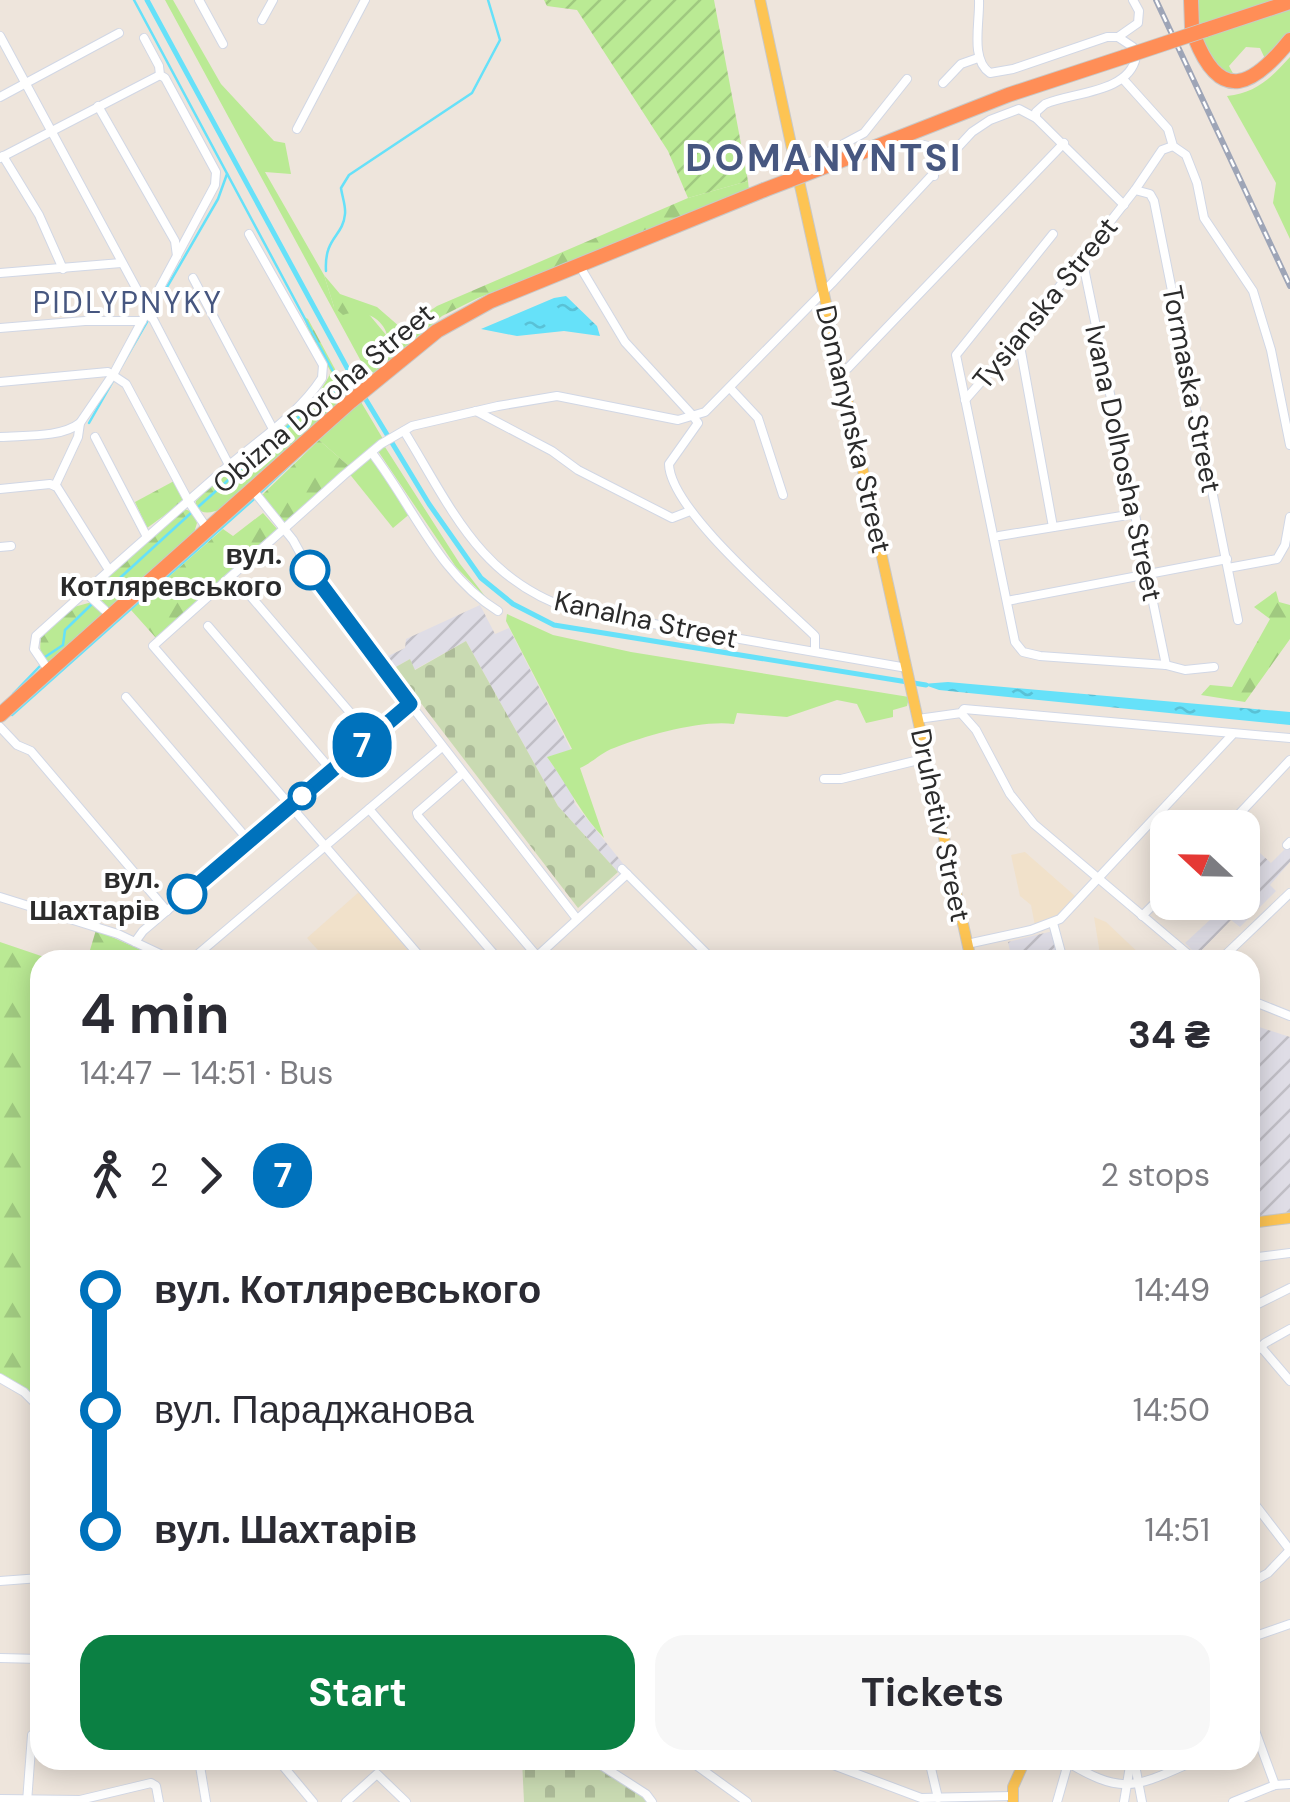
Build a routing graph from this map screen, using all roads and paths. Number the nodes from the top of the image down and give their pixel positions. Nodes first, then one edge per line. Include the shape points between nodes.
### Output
1 (199, 0) edge
2 (273, 0) edge
3 (365, 0) edge
4 (760, 0) edge
5 (979, 0) edge
6 (1133, 0) edge
7 (1191, 0) edge
8 (1282, 3) edge
9 (262, 20) dead end
10 (1197, 32) junction
11 (119, 33) dead end
12 (0, 36) edge
13 (1118, 37) junction
14 (144, 38) dead end
15 (1290, 40) edge
16 (223, 44) dead end
17 (1131, 54) junction
18 (12, 58) junction
19 (978, 58) junction
20 (0, 66) edge
21 (160, 75) junction
22 (907, 79) dead end
23 (1123, 80) junction
24 (25, 83) junction
25 (942, 83) dead end
26 (0, 97) edge
27 (98, 106) junction
28 (1036, 118) junction
29 (297, 128) dead end
30 (52, 131) junction
31 (1064, 144) junction
32 (924, 146) dead end
33 (1173, 146) junction
34 (2, 157) edge
35 (798, 174) junction
36 (934, 176) junction
37 (1136, 190) junction
38 (1124, 205) junction
39 (250, 234) dead end
40 (1052, 234) dead end
41 (177, 256) junction
42 (121, 263) junction
43 (1079, 264) junction
44 (580, 265) junction
45 (64, 269) junction
46 (1, 271) edge
47 (193, 278) dead end
48 (823, 292) junction
49 (145, 315) junction
50 (0, 328) edge
51 (1016, 342) junction
52 (841, 372) junction
53 (114, 373) junction
54 (0, 382) edge
55 (730, 388) junction
56 (965, 400) junction
57 (498, 406) junction
58 (476, 411) junction
59 (694, 416) junction
60 (494, 419) junction
61 (80, 424) junction
62 (274, 430) junction
63 (401, 432) junction
64 (0, 437) edge
65 (95, 437) dead end
66 (1290, 445) edge
67 (372, 454) junction
68 (229, 465) junction
69 (55, 486) junction
70 (0, 489) edge
71 (252, 490) junction
72 (783, 496) dead end
73 (190, 502) junction
74 (690, 512) junction
75 (1134, 514) junction
76 (1290, 517) edge
77 (1054, 527) junction
78 (284, 528) junction
79 (208, 530) junction
80 (146, 535) junction
81 (999, 536) dead end
82 (11, 546) dead end
83 (0, 547) edge
84 (1227, 564) junction
85 (109, 570) junction
86 (1146, 574) junction
87 (85, 592) junction
88 (247, 592) dead end
89 (1007, 600) junction
90 (498, 611) dead end
91 (111, 616) junction
92 (1238, 620) dead end
93 (208, 626) dead end
94 (815, 651) junction
95 (1166, 665) junction
96 (1214, 667) dead end
97 (48, 671) junction
98 (908, 672) junction
99 (912, 690) joint
100 (126, 697) dead end
101 (410, 704) junction
102 (961, 713) junction
103 (0, 715) edge
104 (918, 719) junction
105 (0, 727) edge
106 (1232, 735) junction
107 (371, 737) junction
108 (1290, 738) edge
109 (442, 746) junction
110 (927, 758) junction
111 (1290, 760) edge
112 (332, 771) junction
113 (462, 772) junction
114 (824, 779) dead end
115 (291, 806) junction
116 (369, 809) junction
117 (1243, 810) edge
118 (250, 841) junction
119 (326, 846) junction
120 (1098, 878) junction
121 (1290, 893) edge
122 (0, 897) edge
123 (1150, 908) edge
124 (167, 911) junction
125 (1142, 916) junction
126 (577, 919) junction
127 (1053, 923) junction
128 (135, 942) junction
129 (967, 944) junction
130 (151, 950) edge
131 (203, 950) edge
132 (414, 950) edge
133 (490, 950) edge
134 (528, 950) edge
135 (544, 950) edge
136 (703, 950) edge
137 (968, 950) edge
138 (1060, 950) edge
139 (1183, 950) edge
140 (1230, 950) edge
141 (1260, 1004) edge
142 (1290, 1016) edge
143 (1290, 1218) edge
144 (1260, 1222) edge
145 (1290, 1253) edge
146 (1260, 1257) edge
147 (1290, 1288) edge
148 (1260, 1303) edge
149 (1290, 1329) edge
150 (1261, 1347) joint
151 (0, 1378) edge
152 (1290, 1382) edge
153 (30, 1398) edge
154 (1260, 1511) edge
155 (1290, 1550) edge
156 (1260, 1577) edge
157 (30, 1579) edge
158 (0, 1581) edge
159 (1290, 1624) edge
160 (1260, 1634) edge
161 (0, 1658) edge
162 (30, 1658) edge
163 (1260, 1750) edge
164 (30, 1761) edge
165 (201, 1770) edge
166 (286, 1770) edge
167 (609, 1770) edge
168 (703, 1770) edge
169 (843, 1770) edge
170 (931, 1770) edge
171 (1021, 1770) edge
172 (1065, 1770) edge
173 (1085, 1770) edge
174 (1129, 1770) edge
175 (1134, 1770) edge
176 (1170, 1770) edge
177 (1137, 1783) junction
178 (1290, 1784) edge
179 (1275, 1785) junction
180 (1124, 1786) junction
181 (907, 1798) edge
182 (938, 1798) junction
183 (0, 1800) edge
184 (1009, 1800) edge
185 (27, 1801) edge
186 (62, 1801) edge
187 (159, 1802) edge
188 (206, 1802) edge
189 (313, 1802) edge
190 (346, 1802) edge
191 (406, 1802) edge
192 (652, 1802) edge
193 (747, 1802) edge
194 (1057, 1802) edge
195 (1124, 1802) edge
196 (1142, 1802) edge
197 (1233, 1802) edge

1 - 16 street
2 - 9 street
3 - 29 street
4 - 35 main road, Domanynska Street
5 - 19 street
6 - 13 street via 1138,24
7 - 10 highway
8 - 10 highway, Obizna Doroha Street
10 - 15 highway via 1213,72 1240,82 1265,68
10 - 17 highway, Obizna Doroha Street, bridge
11 - 24 street
12 - 18 street
13 - 17 street
13 - 19 street via 996,74
14 - 21 street
17 - 23 street via 1132,69
17 - 44 highway, Obizna Doroha Street, bridge via 1008,95
18 - 20 street
18 - 24 street
19 - 25 street
21 - 27 street
21 - 41 street via 216,172 216,185
22 - 35 street via 864,133
23 - 28 street via 1045,104
23 - 33 street via 1168,128
24 - 26 street
24 - 30 street
27 - 30 street
27 - 41 street via 175,240
28 - 31 street
28 - 36 street via 1019,109 990,120
30 - 34 street
30 - 42 street
31 - 38 street
31 - 52 street
32 - 36 street via 932,147
33 - 37 street via 1162,150
33 - 66 street via 1191,166 1204,218 1256,297
34 - 45 street
35 - 48 main road, Domanynska Street
36 - 48 street
37 - 38 street
37 - 84 street, Tormaska Street via 1154,201
38 - 43 street, Tysianska Street
39 - 62 street via 324,373
40 - 56 street, Tysianska Street via 958,350
41 - 49 street
42 - 45 street
42 - 49 street
43 - 51 street, Tysianska Street
43 - 75 street, Ivana Dolhosha Street
44 - 59 street via 626,342
44 - 71 highway, Obizna Doroha Street via 454,319 417,344
45 - 46 street
47 - 62 street
48 - 52 main road, Domanynska Street
48 - 55 street
49 - 50 street
49 - 53 street
49 - 68 street via 153,319
51 - 56 street, Tysianska Street
51 - 77 street
52 - 98 main road, Domanynska Street
53 - 54 street
53 - 61 street
53 - 73 street
55 - 59 street
55 - 72 street via 758,418
56 - 89 street, Tysianska Street
57 - 58 street
57 - 59 street via 566,396 678,420
57 - 60 street
58 - 60 street
58 - 63 street
59 - 74 street via 698,423 669,470
60 - 74 street via 672,518
61 - 64 street
61 - 69 street
62 - 68 street
63 - 67 street
63 - 94 street, Kanalna Street via 482,552 525,589 573,610
65 - 80 street
67 - 78 street
67 - 90 street via 451,569
68 - 73 street
69 - 70 street
69 - 85 street
71 - 78 street
71 - 79 highway, Obizna Doroha Street
73 - 79 street
73 - 80 street
74 - 94 street via 814,636
75 - 77 street
75 - 86 street, Ivana Dolhosha Street
76 - 84 street via 1277,558
77 - 81 street
78 - 101 street
78 - 115 street via 154,646
79 - 91 highway, Obizna Doroha Street
80 - 85 street
82 - 83 street
84 - 86 street
84 - 92 street, Tormaska Street
85 - 87 street
86 - 89 street
86 - 95 street, Ivana Dolhosha Street
87 - 91 street
87 - 97 street via 34,640
88 - 107 street
89 - 95 street, Tysianska Street via 1023,652
91 - 97 highway, Obizna Doroha Street
93 - 112 street
94 - 98 street, Kanalna Street
95 - 96 street
97 - 103 highway, Obizna Doroha Street
98 - 99 main road, Domanynska Street
99 - 104 main road, Druhetiv Street
100 - 118 street
101 - 107 street
101 - 109 street
102 - 104 street
102 - 106 street
102 - 120 street via 1023,813
104 - 110 main road, Druhetiv Street
105 - 124 street via 31,751
106 - 108 street
106 - 120 street
107 - 112 street
109 - 113 street
109 - 116 street
110 - 114 street
110 - 129 main road, Druhetiv Street
111 - 117 street
112 - 115 street
113 - 126 street
113 - 134 street via 416,812
115 - 118 street
115 - 119 street
116 - 119 street
116 - 133 street
118 - 124 street
119 - 131 street
119 - 132 street
120 - 125 street
120 - 127 street
121 - 140 street
122 - 128 street
123 - 125 street
124 - 128 street
125 - 139 street
126 - 135 street
126 - 136 street via 624,871
127 - 129 street
127 - 138 street
128 - 130 street
129 - 137 main road, Druhetiv Street
141 - 142 street
143 - 144 main road
145 - 146 street
147 - 148 street
149 - 150 street
150 - 152 street
151 - 153 street
154 - 155 street
155 - 156 street
157 - 158 street
159 - 160 street
161 - 162 street
163 - 179 street
164 - 185 street
165 - 188 street
166 - 189 street
167 - 192 street
168 - 193 street
169 - 181 street
170 - 182 street
171 - 184 main road
172 - 194 street
173 - 180 street
174 - 180 street
175 - 177 street
176 - 177 street
177 - 180 street
177 - 196 street
178 - 179 street
179 - 197 street
180 - 195 street
181 - 182 street
182 - 184 street
183 - 185 street
185 - 186 street
186 - 187 street via 155,1783
190 - 191 street via 377,1774

